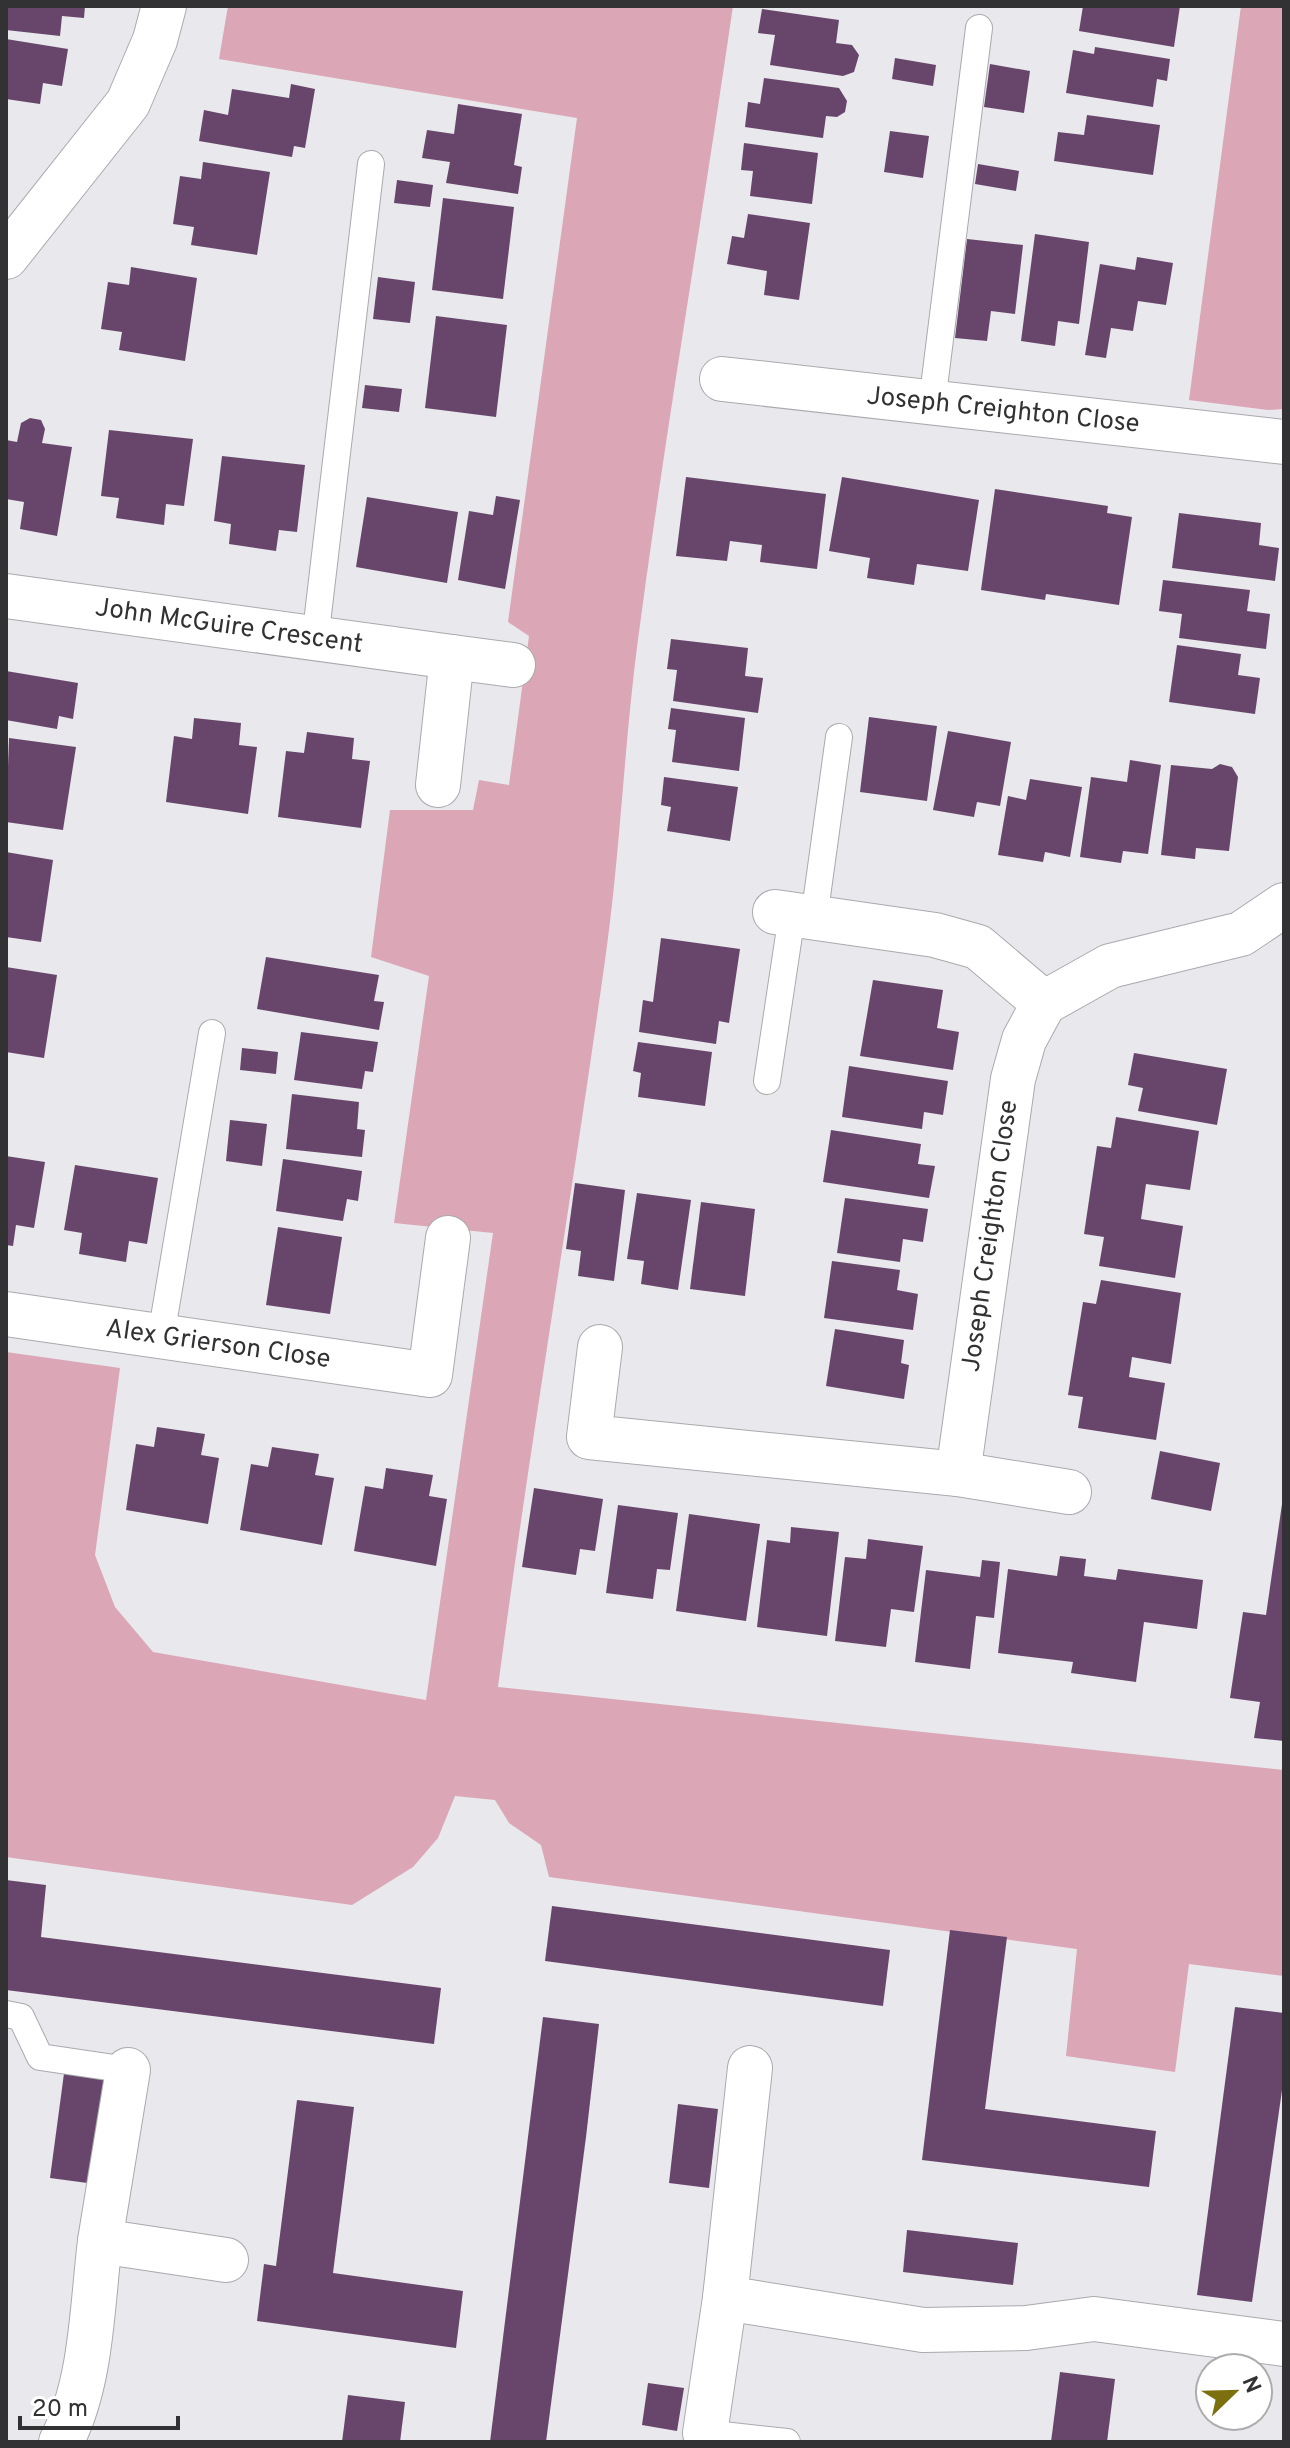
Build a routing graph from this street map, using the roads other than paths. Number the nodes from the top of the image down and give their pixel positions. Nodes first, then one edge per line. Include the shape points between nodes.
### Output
1 (164, 6) edge
2 (979, 28) dead end
3 (371, 164) dead end
4 (6, 257) edge
5 (722, 379) dead end
6 (932, 403) junction
7 (1284, 442) edge
8 (6, 596) edge
9 (315, 640) junction
10 (452, 657) junction
11 (513, 665) dead end
12 (839, 737) dead end
13 (438, 785) dead end
14 (1283, 909) edge
15 (793, 915) junction
16 (1044, 1003) junction
17 (212, 1033) dead end
18 (767, 1081) dead end
19 (448, 1238) dead end
20 (6, 1314) edge
21 (161, 1336) junction
22 (600, 1347) dead end
23 (958, 1474) junction
24 (1069, 1492) dead end
25 (6, 2014) edge
26 (750, 2068) dead end
27 (128, 2070) joint
28 (100, 2241) junction
29 (226, 2260) dead end
30 (725, 2298) junction
31 (1284, 2344) edge
32 (705, 2433) joint
33 (61, 2442) edge
34 (787, 2442) edge

1 - 4 street via 128,103
2 - 6 lane
3 - 9 lane
5 - 6 street, Joseph Creighton Close
6 - 7 street, Joseph Creighton Close
8 - 9 street, John McGuire Crescent
9 - 10 street, John McGuire Crescent
10 - 11 street, John McGuire Crescent
10 - 13 street
12 - 15 lane
14 - 16 street via 1241,934 1110,966
15 - 16 street via 935,935 978,947
15 - 18 lane
16 - 23 street, Joseph Creighton Close via 1024,1040 1013,1079
17 - 21 lane
19 - 21 street, Alex Grierson Close via 430,1385
20 - 21 street, Alex Grierson Close
22 - 23 street via 589,1437
23 - 24 street
25 - 27 lane via 21,2017 40,2057
26 - 30 street
27 - 28 street
28 - 29 street
28 - 33 street via 87,2348
30 - 31 street via 923,2330 1026,2328 1094,2319
30 - 32 street
32 - 34 lane

